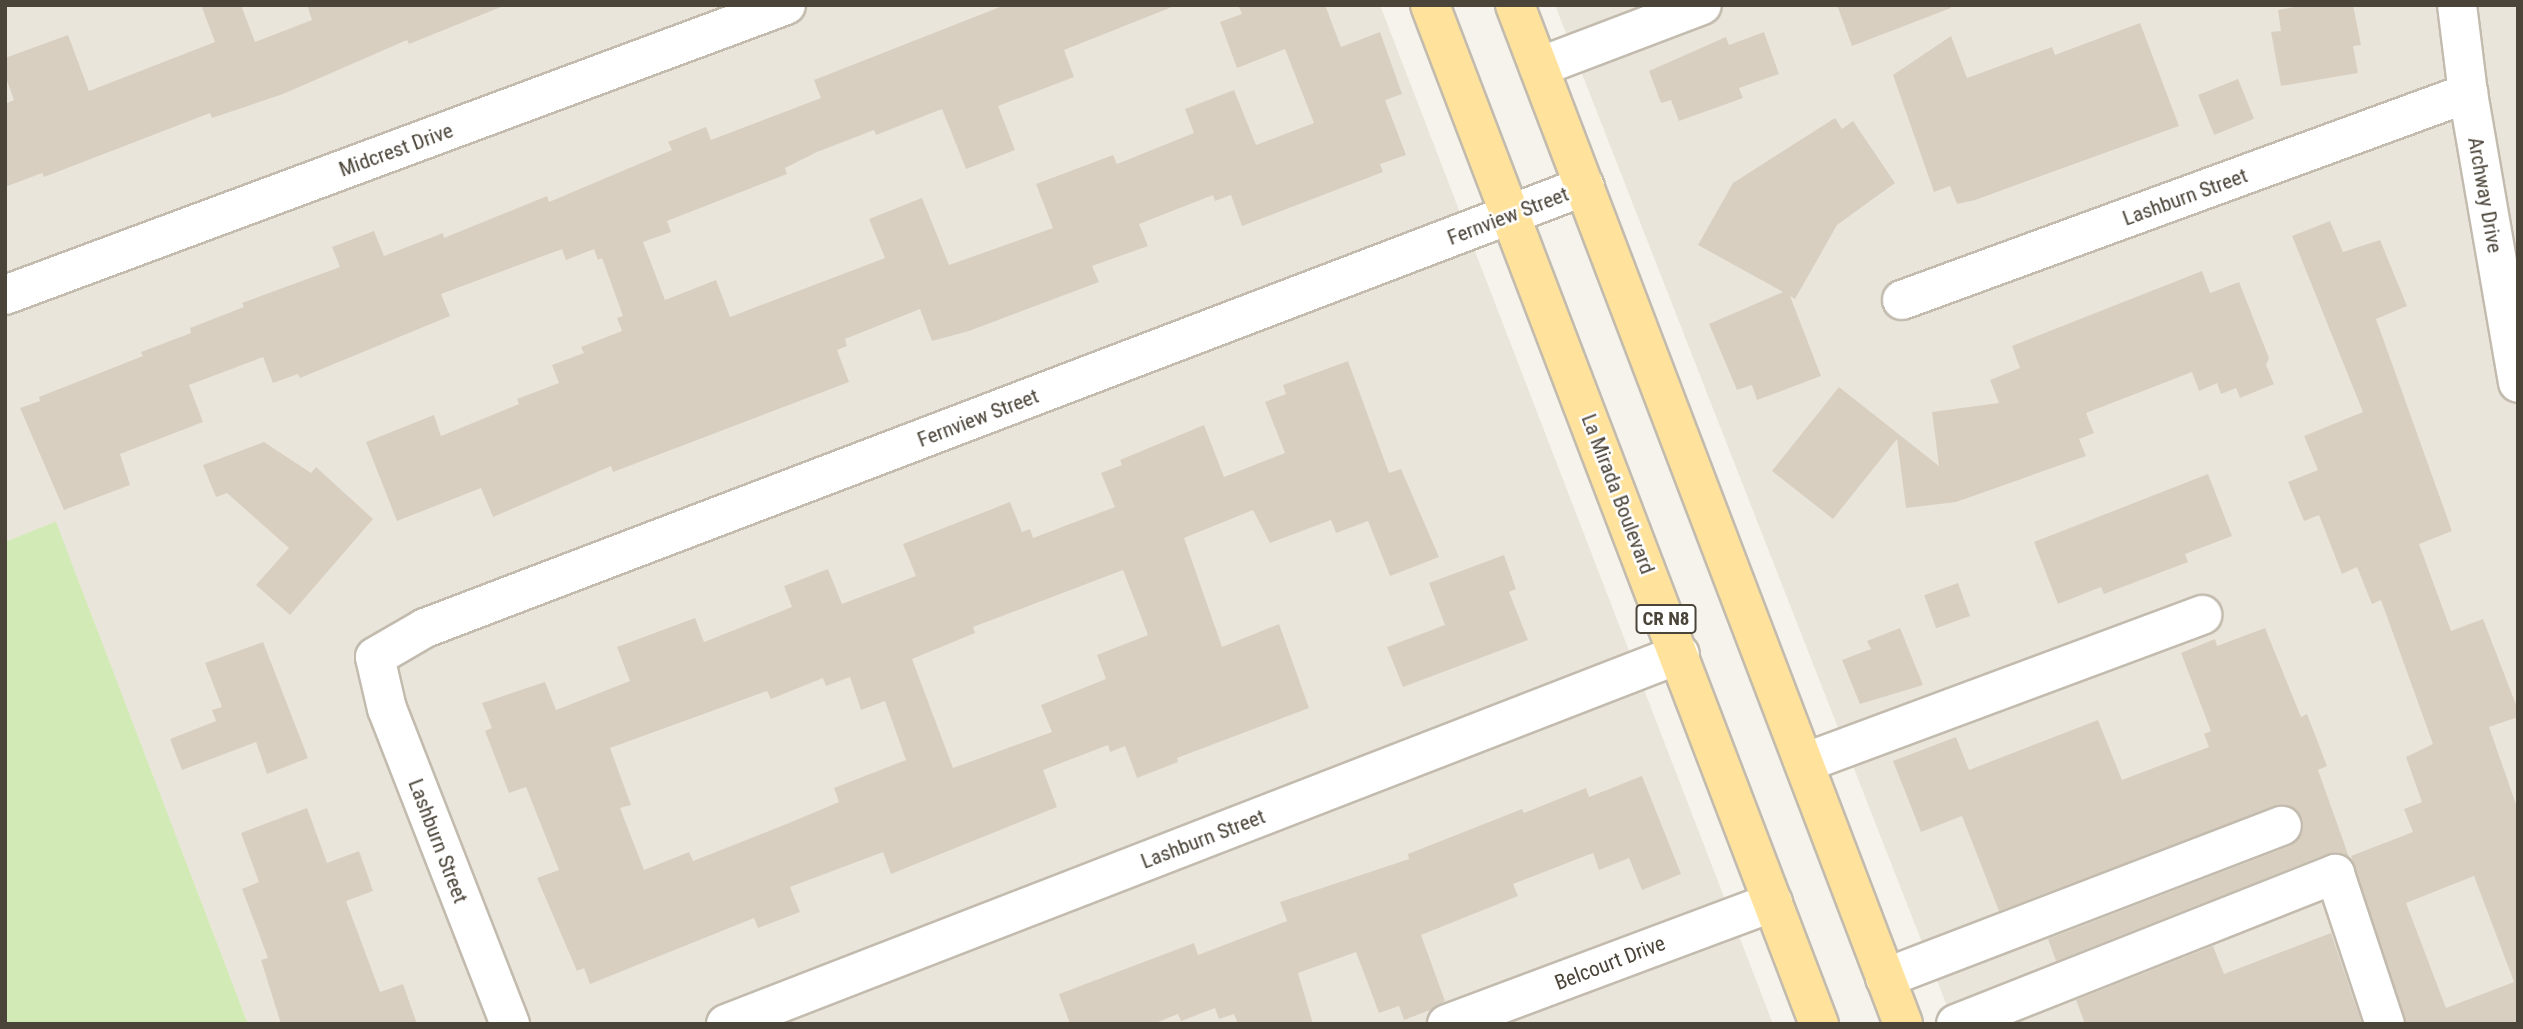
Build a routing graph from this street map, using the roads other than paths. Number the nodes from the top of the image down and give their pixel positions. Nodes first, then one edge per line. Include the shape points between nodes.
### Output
1 (786, 5) edge
2 (1430, 5) edge
3 (1515, 5) edge
4 (1702, 5) edge
5 (2457, 5) edge
6 (1539, 67) junction
7 (2468, 93) junction
8 (1585, 186) junction
9 (1510, 215) junction
10 (5, 295) edge
11 (1902, 300) dead end
12 (2518, 383) edge
13 (2202, 615) dead end
14 (1680, 654) junction
15 (374, 657) joint
16 (1804, 763) junction
17 (2282, 826) dead end
18 (1773, 902) junction
19 (1885, 978) junction
20 (510, 1024) edge
21 (726, 1024) edge
22 (1447, 1024) edge
23 (1819, 1024) edge
24 (1903, 1024) edge
25 (1956, 1024) edge
26 (2385, 1024) edge

1 - 10 street, Midcrest Drive
2 - 9 main road, La Mirada Boulevard / CR N8
3 - 6 main road
4 - 6 street
5 - 7 street, Archway Drive
6 - 8 main road
7 - 11 street, Lashburn Street
7 - 12 street, Archway Drive
8 - 9 street, Fernview Street
8 - 16 main road
9 - 14 main road, La Mirada Boulevard / CR N8
9 - 15 street, Fernview Street via 425,628
13 - 16 street
14 - 18 main road, La Mirada Boulevard / CR N8
14 - 21 street, Lashburn Street
15 - 20 street, Lashburn Street via 387,709
16 - 19 main road
17 - 19 street
18 - 22 street, Belcourt Drive
18 - 23 main road, La Mirada Boulevard / CR N8
19 - 24 main road
25 - 26 street via 2335,874

